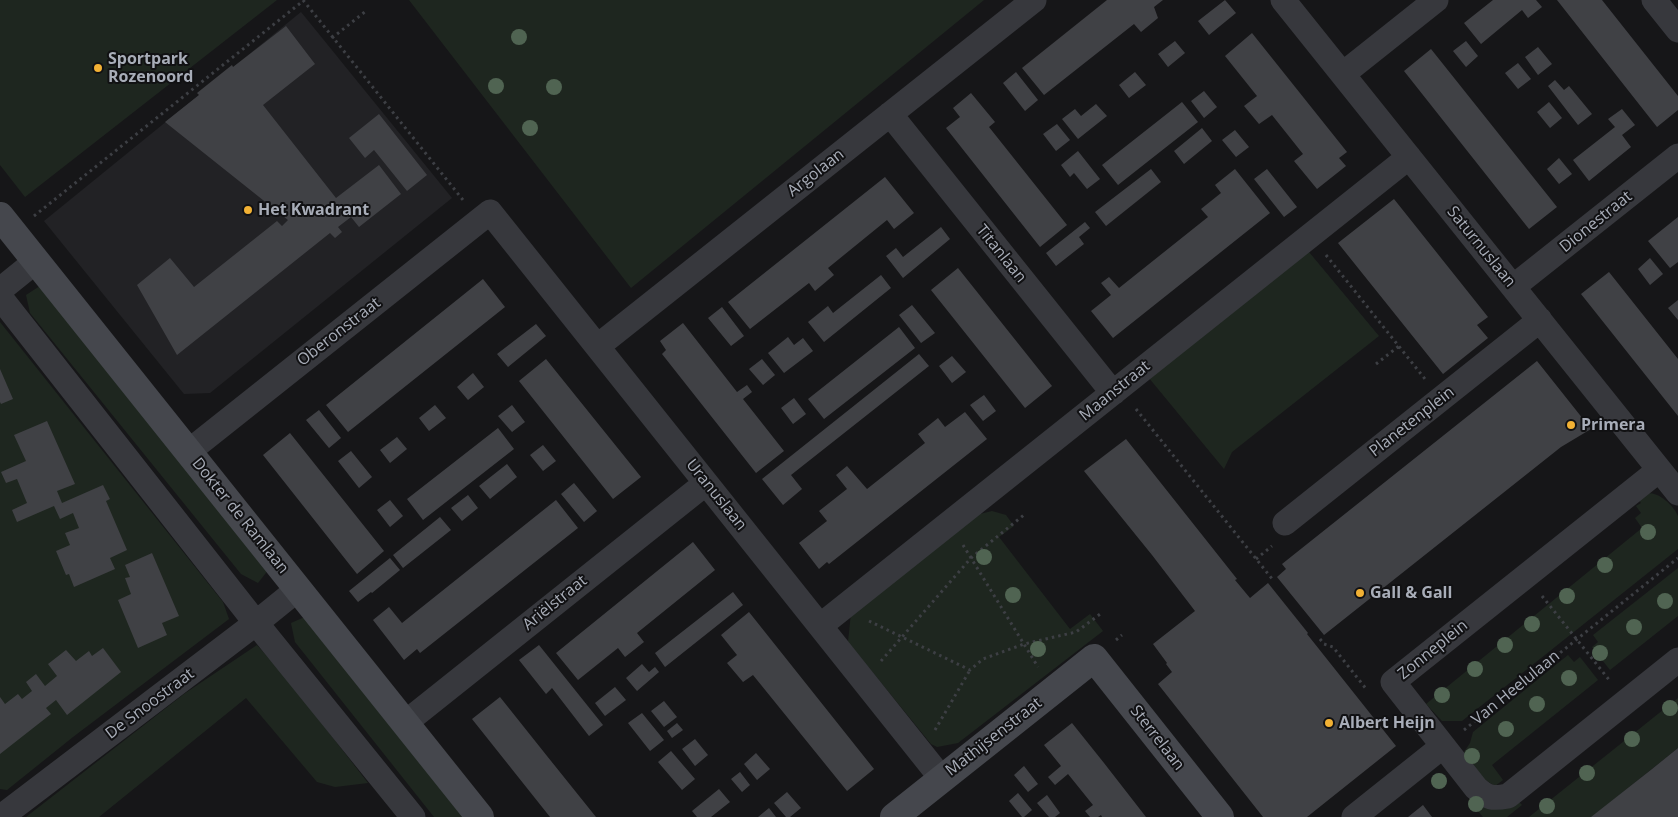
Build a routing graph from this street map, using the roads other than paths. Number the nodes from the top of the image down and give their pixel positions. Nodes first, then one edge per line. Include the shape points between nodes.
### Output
1 (1034, 0) edge
2 (1283, 0) edge
3 (1436, 0) edge
4 (1654, 0) edge
5 (1678, 30) edge
6 (1342, 74) junction
7 (890, 114) junction
8 (1678, 156) edge
9 (1409, 157) junction
10 (485, 216) joint
11 (6, 224) edge
12 (36, 261) junction
13 (1513, 288) junction
14 (0, 290) edge
15 (0, 298) edge
16 (1540, 320) junction
17 (598, 346) junction
18 (1113, 393) junction
19 (188, 452) junction
20 (1659, 470) junction
21 (706, 483) junction
22 (1678, 493) edge
23 (1285, 523) dead end
24 (298, 589) junction
25 (256, 623) junction
26 (820, 626) junction
27 (1094, 658) joint
28 (1678, 660) edge
29 (405, 723) junction
30 (1443, 746) junction
31 (942, 779) junction
32 (1, 817) edge
33 (413, 817) edge
34 (480, 817) edge
35 (894, 817) edge
36 (1220, 817) edge
37 (1354, 817) edge

1 - 7 street, Argolaan
2 - 6 street, Saturnuslaan
3 - 6 street
4 - 5 street
6 - 9 street, Saturnuslaan
7 - 17 street, Argolaan
7 - 18 street, Titanlaan
8 - 13 street, Dionestraat
9 - 13 street, Saturnuslaan
9 - 18 street, Maanstraat
10 - 17 street, Uranuslaan
10 - 19 street, Oberonstraat
11 - 12 street, Dokter de Ramlaan
12 - 14 street
12 - 19 street, Dokter de Ramlaan
13 - 16 street, Saturnuslaan
15 - 25 street
16 - 20 street, Saturnuslaan
16 - 23 street, Planetenplein
17 - 21 street, Uranuslaan
18 - 26 street, Maanstraat
19 - 24 street, Dokter de Ramlaan
20 - 22 street, Saturnuslaan
20 - 30 street, Zonneplein via 1393,682
21 - 26 street, Uranuslaan
21 - 29 street, Ariëlstraat
24 - 25 street, De Snoostraat
24 - 29 street, Dokter de Ramlaan
25 - 32 street, De Snoostraat
25 - 33 street
26 - 31 street, Uranuslaan
27 - 31 street, Mathijsenstraat
27 - 36 street, Sterrelaan
28 - 30 street, Zonneplein via 1508,796 1494,799 1485,795
29 - 34 street, Dokter de Ramlaan
30 - 37 street
31 - 35 street, Mathijsenstraat

